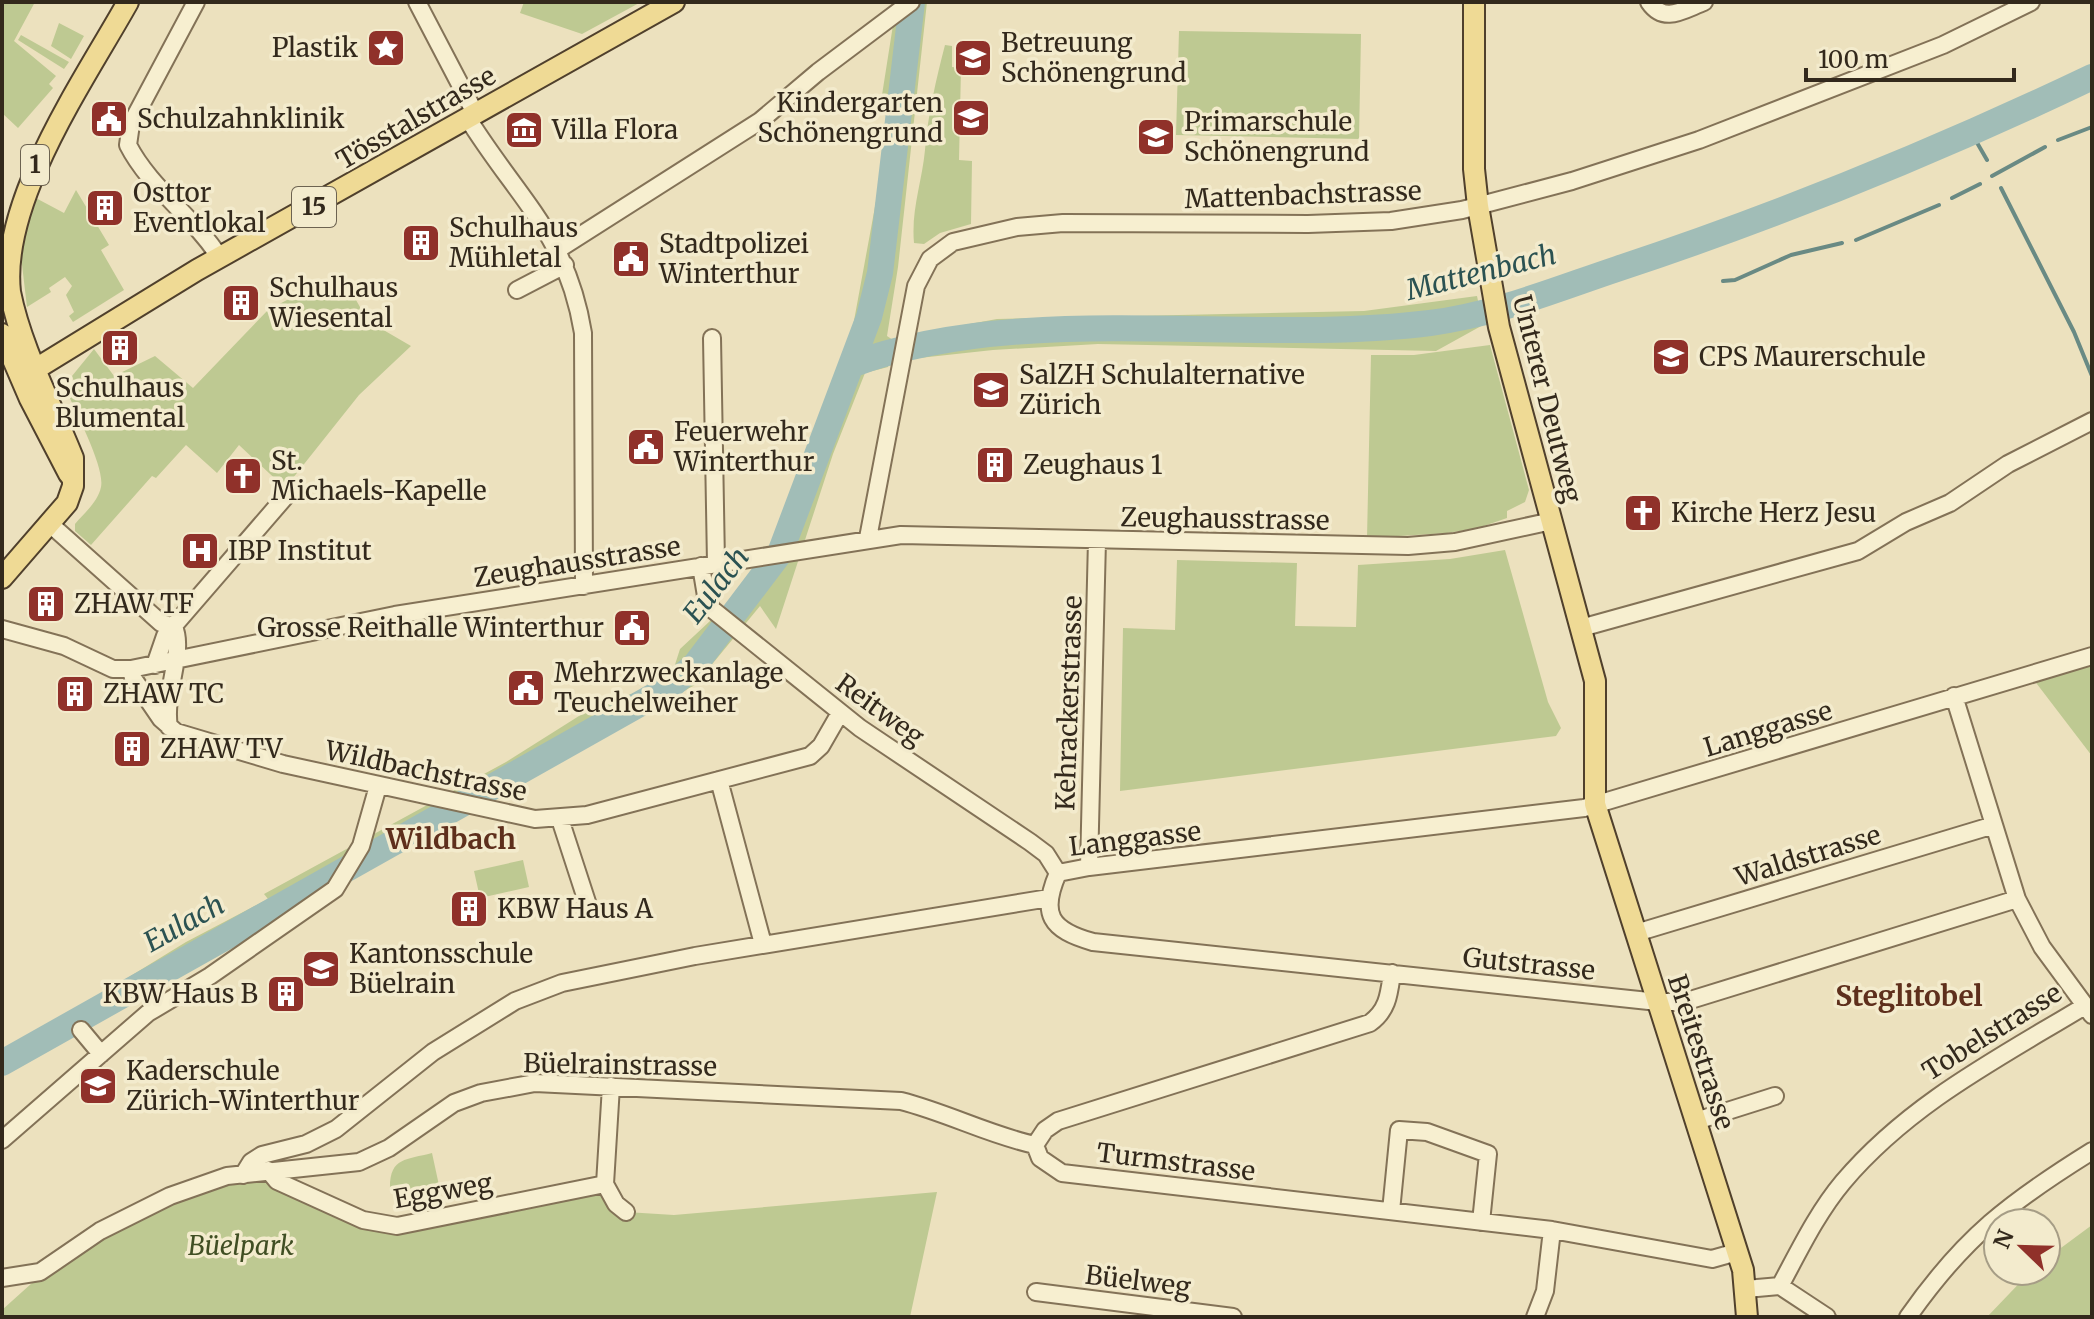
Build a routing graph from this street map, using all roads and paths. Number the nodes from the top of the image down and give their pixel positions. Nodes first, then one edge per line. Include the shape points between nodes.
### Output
1 (128, 2) edge
2 (196, 2) edge
3 (417, 2) edge
4 (674, 2) edge
5 (1474, 2) edge
6 (1649, 2) edge
7 (1704, 2) edge
8 (2031, 2) edge
9 (908, 4) edge
10 (90, 69) junction
11 (471, 115) junction
12 (1478, 206) junction
13 (2, 210) edge
14 (562, 257) junction
15 (220, 258) junction
16 (4, 271) edge
17 (517, 290) dead end
18 (2, 334) edge
19 (712, 338) dead end
20 (28, 373) junction
21 (2092, 421) edge
22 (292, 489) dead end
23 (1552, 521) junction
24 (50, 524) junction
25 (868, 538) junction
26 (1097, 540) junction
27 (709, 564) junction
28 (2, 578) edge
29 (584, 586) junction
30 (174, 627) junction
31 (1581, 628) junction
32 (2, 629) edge
33 (2092, 656) edge
34 (174, 660) junction
35 (155, 665) junction
36 (131, 669) junction
37 (169, 683) junction
38 (142, 689) junction
39 (1954, 696) junction
40 (840, 713) junction
41 (169, 727) junction
42 (719, 780) junction
43 (378, 786) junction
44 (1595, 804) junction
45 (560, 819) junction
46 (1994, 825) junction
47 (1089, 867) junction
48 (1058, 873) junction
49 (1049, 898) junction
50 (2017, 899) junction
51 (588, 905) dead end
52 (1636, 933) junction
53 (763, 944) junction
54 (1392, 973) junction
55 (1658, 1002) junction
56 (2087, 1011) edge
57 (81, 1030) dead end
58 (101, 1054) junction
59 (611, 1086) junction
60 (1775, 1096) dead end
61 (1696, 1121) junction
62 (2, 1140) edge
63 (1035, 1145) junction
64 (2092, 1151) edge
65 (268, 1170) junction
66 (243, 1175) junction
67 (605, 1184) junction
68 (1391, 1211) junction
69 (626, 1212) dead end
70 (1481, 1222) junction
71 (1552, 1230) junction
72 (1737, 1252) junction
73 (2, 1278) edge
74 (1780, 1286) junction
75 (1746, 1289) junction
76 (1036, 1292) dead end
77 (1183, 1314) edge
78 (1233, 1317) edge
79 (1535, 1317) edge
80 (1747, 1317) edge
81 (1827, 1317) edge
82 (1908, 1317) edge

1 - 10 main road, 1
2 - 15 street via 131,124 128,145
3 - 11 street
4 - 11 main road, Tösstalstrasse / 15
5 - 12 main road, Unterer Deutweg
6 - 7 street via 1671,16
8 - 12 street, Mattenbachstrasse via 1943,45 1699,140
9 - 14 street via 760,121
10 - 13 main road, 1 via 25,155
10 - 16 main road, 1 via 21,194
11 - 14 street
11 - 15 main road, Tösstalstrasse / 15
12 - 23 main road, Unterer Deutweg via 1499,327
12 - 25 street, Mattenbachstrasse via 1391,221 1063,223 972,235 945,247 923,267
14 - 17 street
14 - 29 street via 577,296 583,333
15 - 20 main road, Tösstalstrasse / 15
16 - 20 main road, 1
18 - 20 main road, 1
19 - 27 street, Reitweg
20 - 24 main road, 1 via 61,465 73,478 67,503
21 - 31 street via 1858,551
22 - 30 street
23 - 26 street, Zeughausstrasse via 1455,542 1408,546
23 - 31 main road, Unterer Deutweg
24 - 28 main road, 1
24 - 30 street via 161,623
25 - 26 street, Zeughausstrasse
25 - 27 street, Zeughausstrasse
26 - 47 street, Kehrackerstrasse
27 - 29 street, Zeughausstrasse
27 - 40 street, Reitweg via 707,602
29 - 34 street, Zeughausstrasse via 395,615
30 - 34 street via 179,643
30 - 35 street via 165,636
31 - 44 main road, Unterer Deutweg via 1597,699
32 - 36 street, Zeughausstrasse via 64,646 113,669
33 - 39 street, Langgasse
34 - 35 street, Zeughausstrasse
34 - 37 street
35 - 36 street, Zeughausstrasse
36 - 38 street
37 - 38 street via 156,697
37 - 41 street
38 - 41 street
39 - 44 street, Langgasse
39 - 46 street, Tobelstrasse
40 - 42 street, Wildbachstrasse via 810,756
40 - 48 street, Reitweg via 1030,842
41 - 43 street, Wildbachstrasse via 226,748
42 - 45 street, Wildbachstrasse
42 - 53 street
43 - 45 street, Wildbachstrasse via 535,819
43 - 58 street via 361,846 339,886 148,1013
44 - 47 street, Langgasse via 1516,818
44 - 52 main road, Breitestrasse
45 - 51 street
46 - 50 street, Tobelstrasse
46 - 52 street, Waldstrasse
47 - 48 street, Langgasse
48 - 49 street, Langgasse
49 - 53 street
49 - 54 street, Gutstrasse via 1050,916 1060,930 1093,942
50 - 55 street, Gutstrasse via 1684,1002
50 - 56 street, Tobelstrasse via 2036,937
52 - 55 main road, Breitestrasse
53 - 66 street via 562,983 515,1001 433,1052 336,1129 306,1144 262,1155
54 - 55 street, Gutstrasse
54 - 63 street, Turmstrasse via 1387,1003 1370,1023 1058,1121
55 - 61 main road, Breitestrasse
56 - 74 street, Tobelstrasse via 1950,1087 1880,1141 1841,1184
57 - 58 street
58 - 62 street
59 - 63 street, Büelrainstrasse via 901,1101
59 - 65 street, Büelrainstrasse via 535,1083 481,1093 434,1113 389,1148 359,1162
59 - 67 street
60 - 61 street
61 - 72 main road, Breitestrasse
63 - 68 street, Turmstrasse via 1040,1158 1062,1173
64 - 82 street via 1974,1235
65 - 66 street, Büelrainstrasse
65 - 67 street, Eggweg via 277,1181 345,1213 397,1226
66 - 73 street, Büelrainstrasse via 146,1206 40,1272
67 - 69 street
68 - 70 street, Turmstrasse
68 - 70 street via 1399,1130 1427,1132 1488,1154
70 - 71 street, Turmstrasse
71 - 72 street, Turmstrasse via 1712,1259
71 - 79 street via 1545,1291
72 - 75 main road, Breitestrasse
74 - 75 street
74 - 81 street
75 - 80 main road, Breitestrasse
76 - 77 street, Büelweg
77 - 78 street, Büelweg

